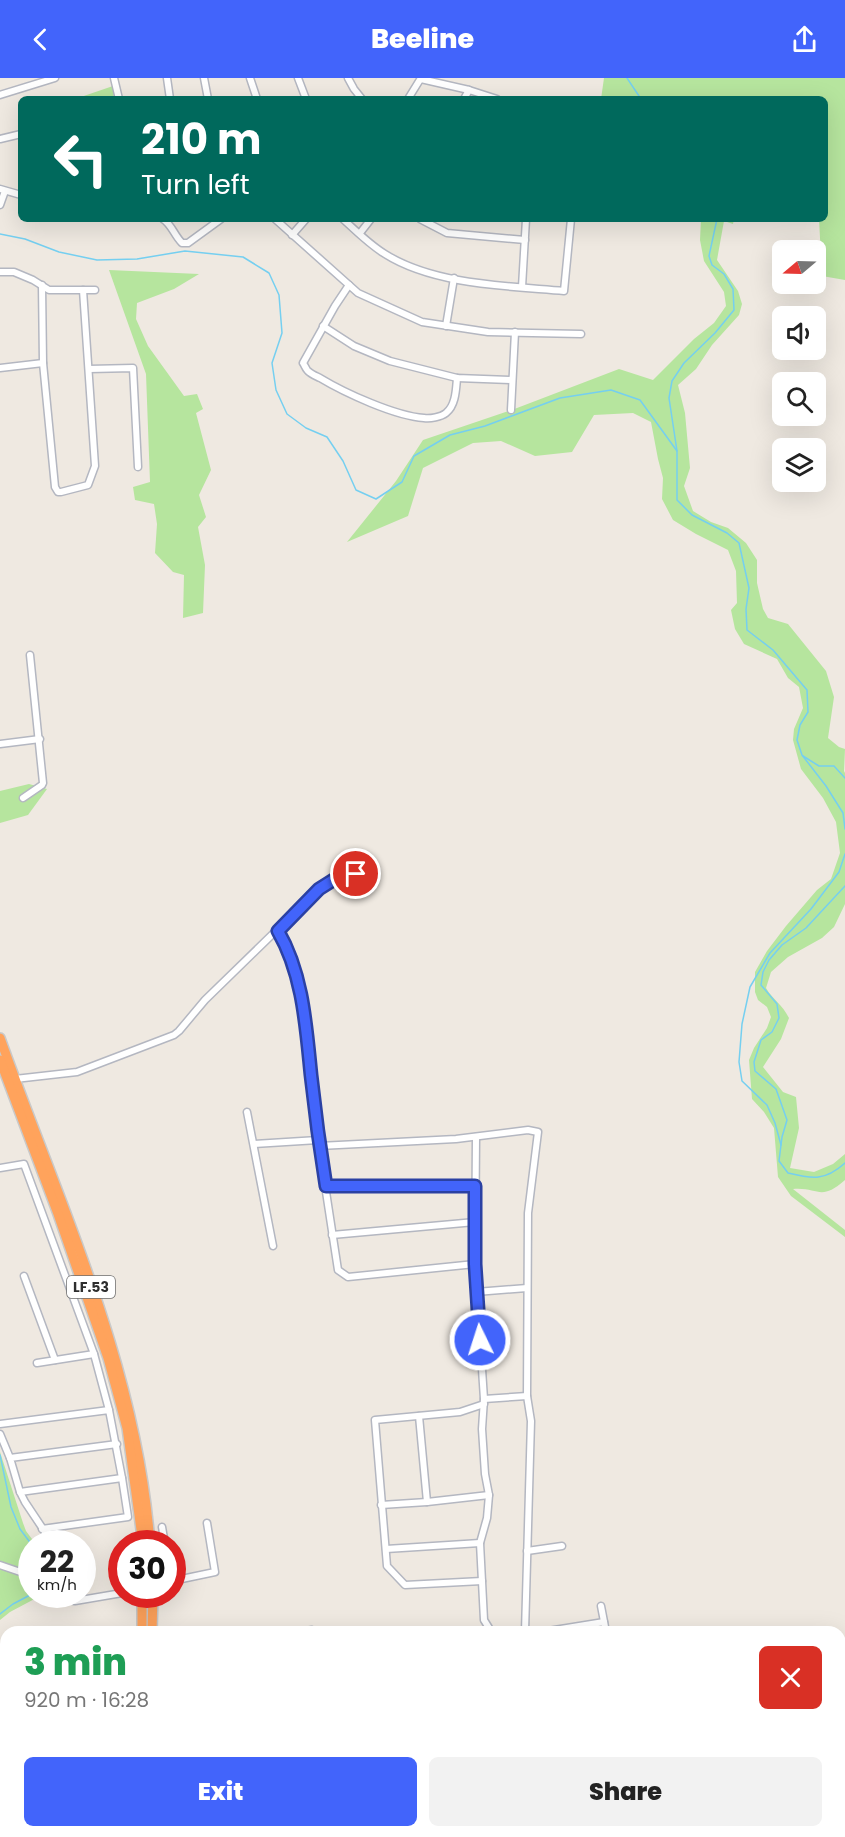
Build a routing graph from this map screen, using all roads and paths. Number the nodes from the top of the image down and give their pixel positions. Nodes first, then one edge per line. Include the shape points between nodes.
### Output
1 (55, 78) edge
2 (114, 78) edge
3 (167, 78) edge
4 (204, 78) edge
5 (250, 78) edge
6 (298, 78) edge
7 (348, 78) edge
8 (421, 78) edge
9 (469, 90) junction
10 (0, 95) edge
11 (118, 96) edge
12 (170, 96) edge
13 (207, 96) edge
14 (256, 96) edge
15 (305, 96) edge
16 (360, 96) edge
17 (410, 96) edge
18 (466, 96) edge
19 (488, 96) edge
20 (18, 135) edge
21 (0, 140) edge
22 (2, 190) edge
23 (18, 194) edge
24 (0, 205) edge
25 (168, 222) edge
26 (217, 222) edge
27 (278, 222) edge
28 (303, 222) edge
29 (347, 222) edge
30 (369, 222) edge
31 (426, 222) edge
32 (526, 222) edge
33 (571, 222) edge
34 (360, 233) junction
35 (292, 235) junction
36 (525, 240) junction
37 (0, 272) edge
38 (454, 278) junction
39 (42, 285) junction
40 (349, 285) junction
41 (522, 287) junction
42 (83, 290) junction
43 (94, 290) dead end
44 (323, 326) junction
45 (446, 326) junction
46 (515, 332) junction
47 (581, 334) dead end
48 (43, 363) junction
49 (0, 368) edge
50 (89, 369) junction
51 (457, 378) junction
52 (512, 380) junction
53 (511, 410) dead end
54 (138, 467) dead end
55 (30, 656) dead end
56 (40, 740) junction
57 (0, 744) edge
58 (23, 798) dead end
59 (356, 874) dead end
60 (278, 931) junction
61 (0, 1038) edge
62 (0, 1060) edge
63 (15, 1079) junction
64 (248, 1113) dead end
65 (476, 1137) junction
66 (319, 1143) junction
67 (254, 1144) junction
68 (0, 1168) edge
69 (326, 1186) junction
70 (475, 1186) junction
71 (475, 1222) junction
72 (332, 1235) junction
73 (273, 1246) dead end
74 (475, 1264) junction
75 (24, 1276) dead end
76 (527, 1288) junction
77 (476, 1292) junction
78 (94, 1354) junction
79 (55, 1360) junction
80 (37, 1363) dead end
81 (527, 1396) junction
82 (484, 1402) junction
83 (109, 1410) junction
84 (419, 1416) junction
85 (0, 1424) edge
86 (127, 1428) junction
87 (0, 1434) edge
88 (117, 1444) junction
89 (10, 1458) junction
90 (122, 1478) junction
91 (20, 1492) junction
92 (489, 1494) junction
93 (427, 1502) junction
94 (381, 1505) junction
95 (207, 1523) dead end
96 (162, 1527) dead end
97 (42, 1529) joint
98 (137, 1530) edge
99 (141, 1530) edge
100 (148, 1530) edge
101 (163, 1530) edge
102 (480, 1543) junction
103 (562, 1546) dead end
104 (386, 1550) junction
105 (527, 1551) junction
106 (0, 1565) edge
107 (18, 1571) edge
108 (186, 1578) edge
109 (482, 1581) junction
110 (601, 1606) dead end
111 (143, 1608) edge
112 (145, 1608) edge
113 (153, 1608) edge
114 (604, 1622) junction
115 (144, 1626) edge
116 (144, 1626) edge
117 (152, 1626) edge
118 (487, 1626) edge
119 (525, 1626) edge
120 (579, 1626) edge
121 (605, 1626) edge

1 - 10 street
2 - 11 street
3 - 12 street
4 - 13 street
5 - 14 street
6 - 15 street
7 - 16 street
8 - 9 street
8 - 17 street
9 - 18 street
9 - 19 street
20 - 21 street
22 - 23 street
22 - 24 street
25 - 26 street via 182,243 188,243
27 - 35 street
28 - 35 street
29 - 34 street
30 - 34 street
31 - 36 street via 447,233
32 - 36 street
33 - 41 street via 564,291
34 - 38 street via 385,254 408,266
35 - 40 street
36 - 41 street
37 - 39 street via 14,272
38 - 41 street
38 - 45 street
39 - 42 street via 49,290
39 - 48 street
40 - 44 street
40 - 45 street via 358,293 422,322
42 - 43 street
42 - 50 street
44 - 51 street via 354,346 390,361
44 - 51 street via 303,363 308,371 368,402 406,415 435,417 453,404
45 - 46 street
46 - 47 street
46 - 52 street
48 - 49 street
48 - 50 street via 58,492 88,485 95,466
50 - 54 street via 133,368
51 - 52 street
52 - 53 street
55 - 56 street
56 - 57 street
56 - 58 street via 43,783
59 - 60 street via 338,877 319,889
60 - 63 street via 174,1035 76,1072
60 - 66 street via 303,1001
61 - 63 highway, LF.53
62 - 86 highway, LF.53 via 108,1358
63 - 100 highway, LF.53 via 120,1373 138,1447
64 - 67 street
65 - 66 street
65 - 70 street
65 - 76 street via 538,1132 528,1213
66 - 67 street
66 - 69 street
67 - 73 street
68 - 78 street via 24,1164
69 - 70 street
69 - 72 street
70 - 71 street
71 - 72 street
71 - 74 street
72 - 74 street via 338,1270 348,1277
74 - 77 street
75 - 79 street
76 - 77 street
76 - 81 street
77 - 82 street
78 - 79 street
78 - 83 street
79 - 80 street
81 - 82 street
81 - 105 street via 531,1422
82 - 84 street via 460,1412
82 - 92 street via 482,1429
83 - 85 street
83 - 88 street
84 - 93 street
84 - 94 street via 375,1420
86 - 98 highway
86 - 99 highway, LF.53
87 - 89 street
88 - 89 street
88 - 90 street
89 - 91 street
90 - 91 street
90 - 97 street via 128,1517
91 - 97 street
92 - 93 street
92 - 102 street
93 - 94 street
94 - 104 street
95 - 108 street via 215,1572
96 - 101 street
102 - 104 street
102 - 109 street
103 - 105 street
104 - 109 street via 388,1568 405,1585
105 - 119 street
106 - 107 street
109 - 118 street
110 - 114 street
111 - 115 highway
112 - 116 highway
113 - 117 highway
114 - 120 street
114 - 121 street

